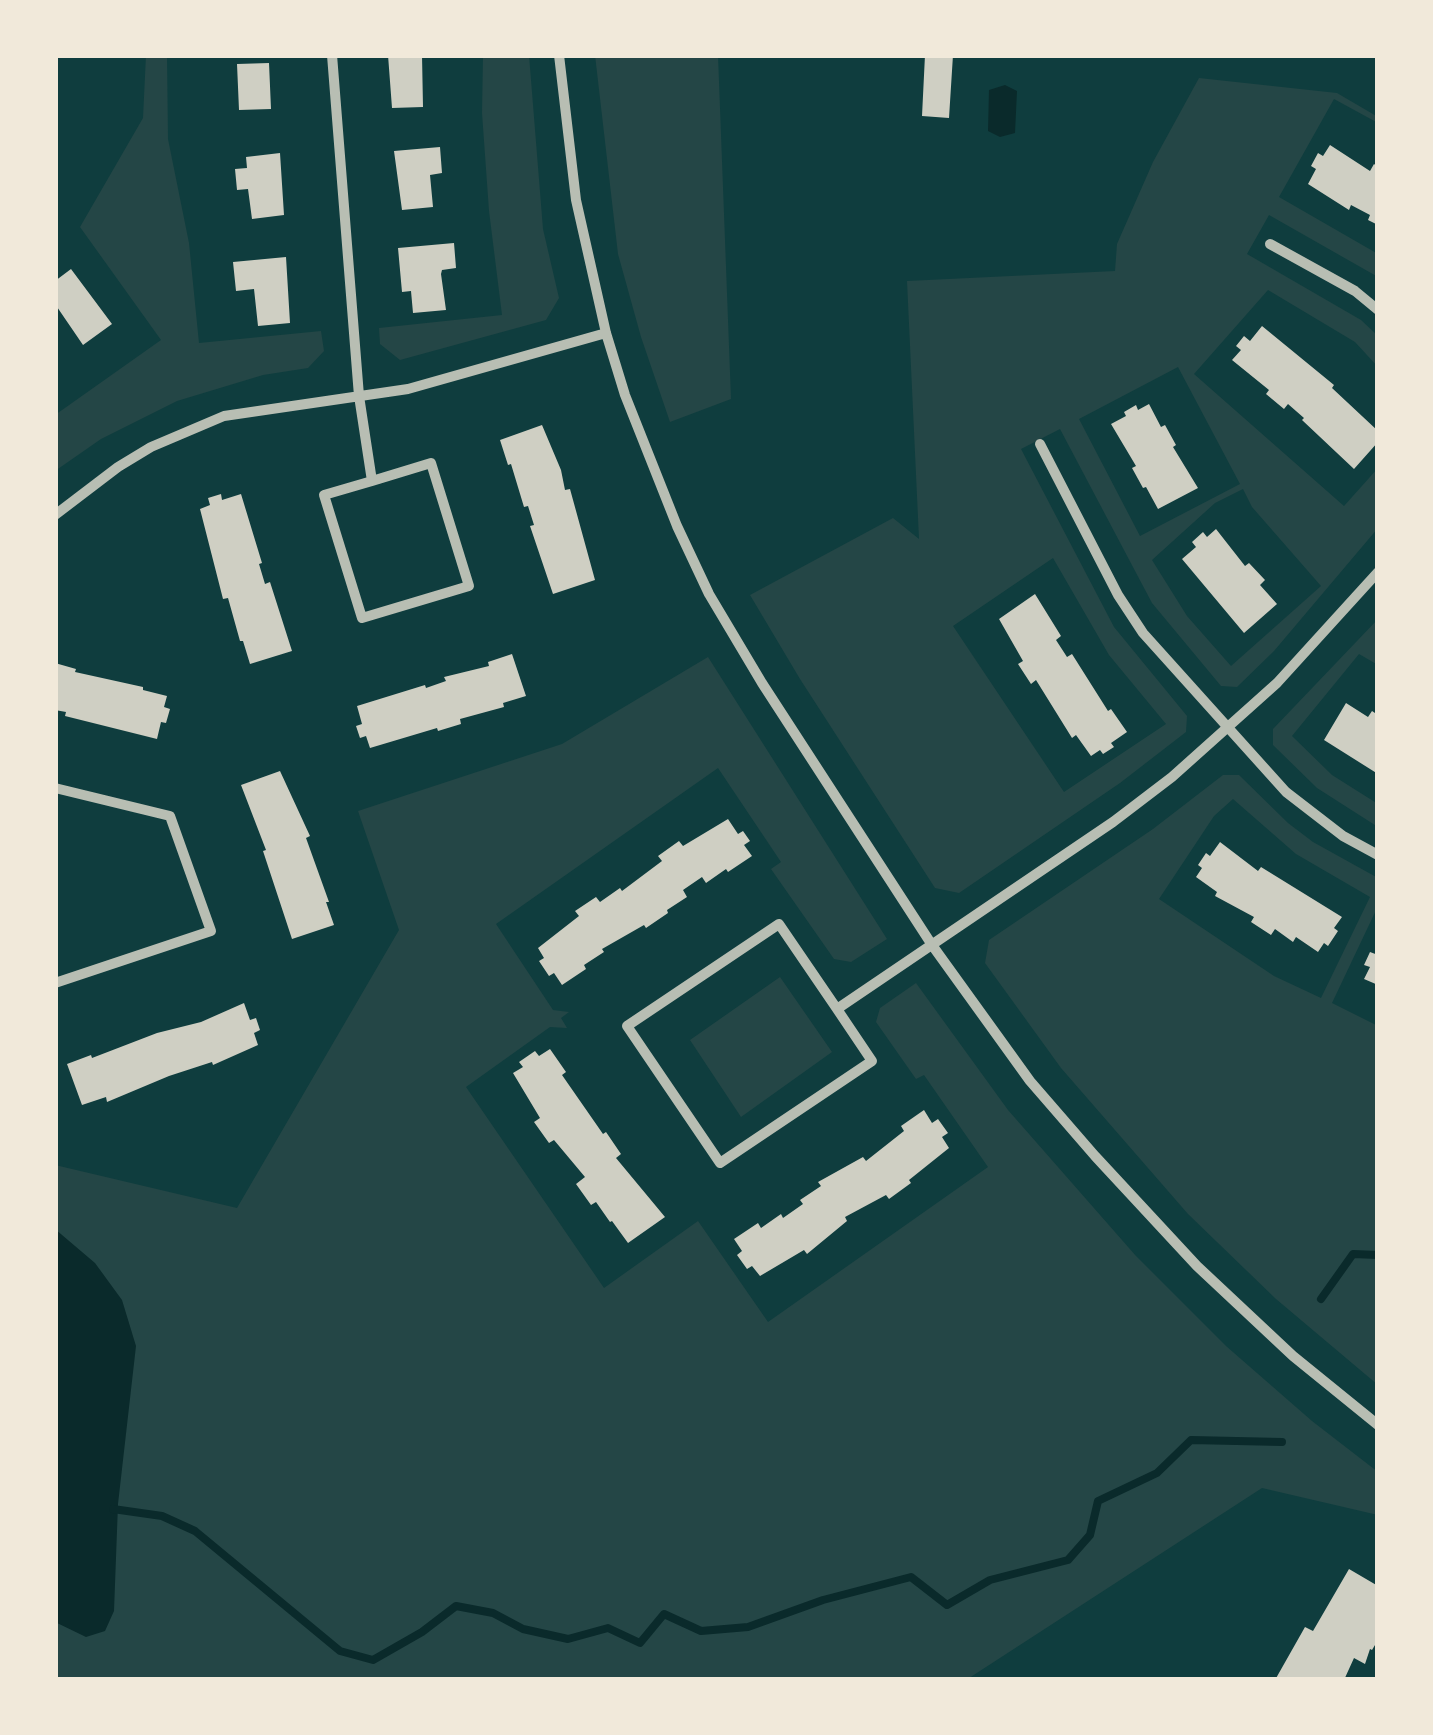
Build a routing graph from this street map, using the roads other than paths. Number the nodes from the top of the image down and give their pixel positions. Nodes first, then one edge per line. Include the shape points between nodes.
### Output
1 (332, 55) edge
2 (559, 55) edge
3 (1270, 244) dead end
4 (1378, 310) edge
5 (606, 334) junction
6 (359, 396) junction
7 (1040, 444) dead end
8 (372, 481) junction
9 (55, 515) edge
10 (1378, 572) edge
11 (1228, 729) junction
12 (55, 788) edge
13 (1378, 855) edge
14 (932, 945) junction
15 (55, 983) edge
16 (837, 1009) junction
17 (1378, 1425) edge

1 - 6 street
2 - 5 street via 576,200
3 - 4 street
5 - 6 street via 456,378
5 - 14 street via 648,458 710,594
6 - 8 street
6 - 9 street via 224,416 187,429 118,467
7 - 11 street via 1135,620
8 - 8 street via 324,495 362,618 469,586 431,463
10 - 11 street
11 - 13 street via 1286,792
11 - 14 street via 1112,822
12 - 15 street via 170,816 211,931
14 - 16 street
14 - 17 street via 1030,1081 1146,1212 1247,1314
16 - 16 street via 872,1061 720,1163 627,1026 779,924

